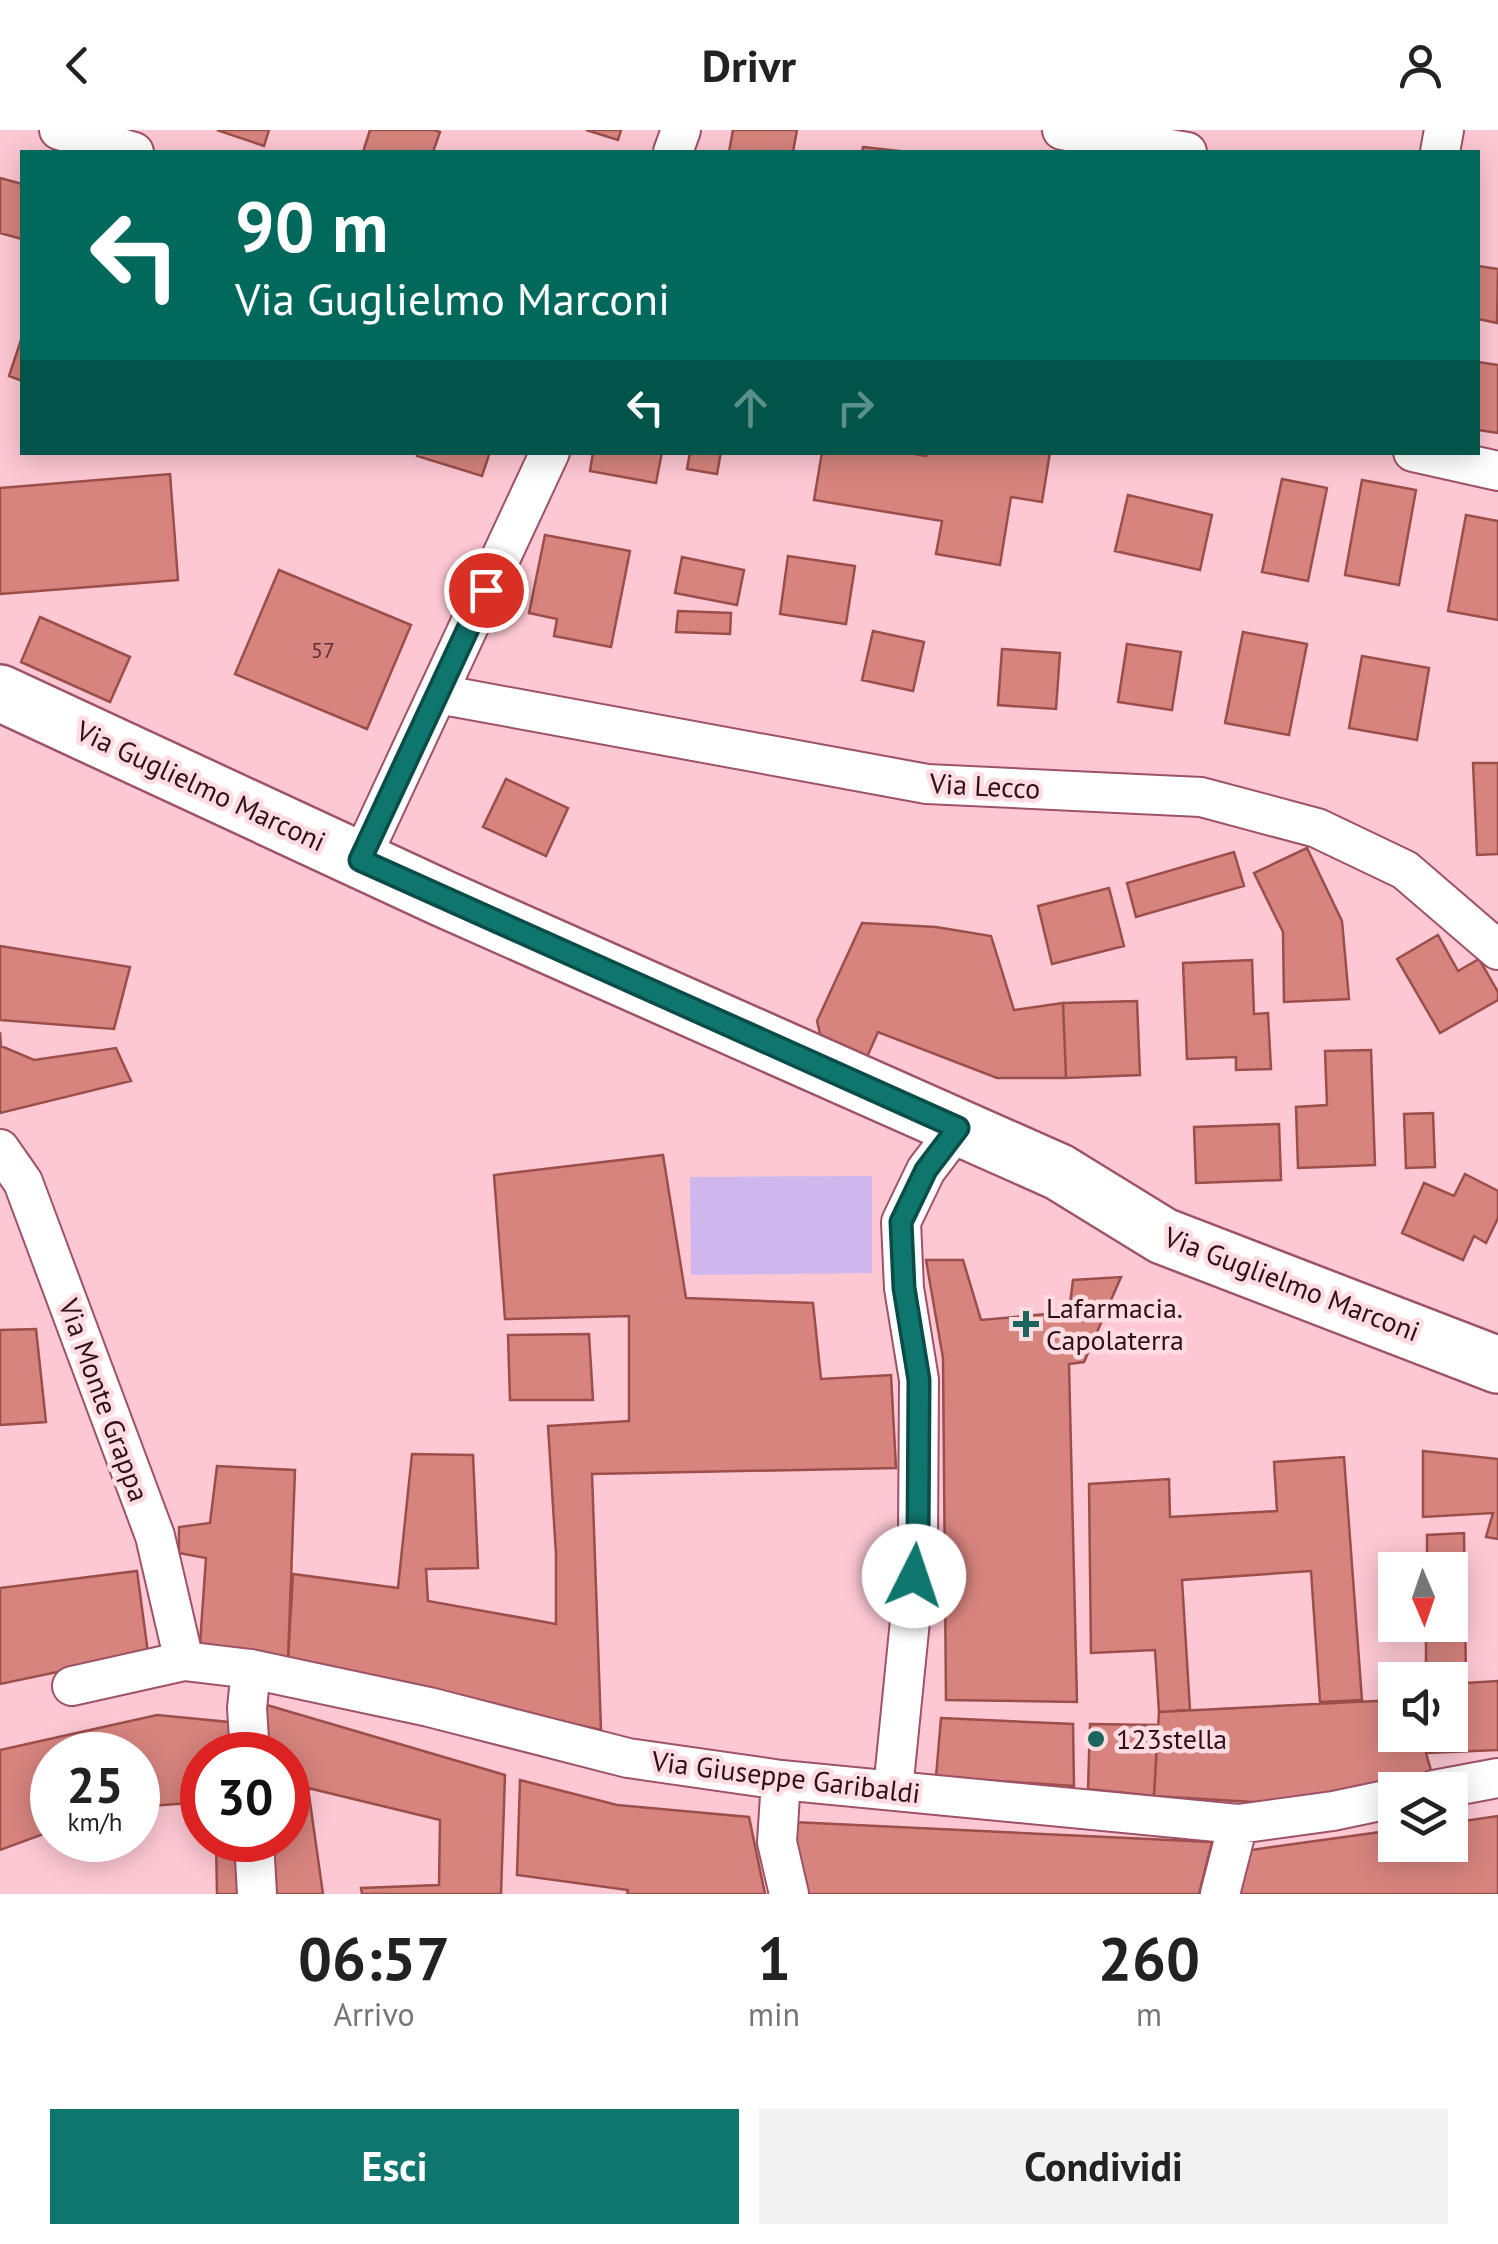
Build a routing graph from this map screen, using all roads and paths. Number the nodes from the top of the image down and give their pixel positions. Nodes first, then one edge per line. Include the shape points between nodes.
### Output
1 (59, 130) edge
2 (1062, 130) edge
3 (127, 150) edge
4 (1176, 150) edge
5 (549, 455) edge
6 (1426, 455) edge
7 (1498, 471) edge
8 (0, 693) edge
9 (438, 694) junction
10 (360, 860) junction
11 (1498, 950) edge
12 (958, 1128) junction
13 (0, 1149) edge
14 (1498, 1365) edge
15 (184, 1661) junction
16 (251, 1669) junction
17 (72, 1686) dead end
18 (249, 1732) edge
19 (1498, 1778) edge
20 (781, 1780) junction
21 (1468, 1784) edge
22 (892, 1790) junction
23 (1378, 1801) edge
24 (1238, 1824) junction
25 (255, 1862) edge
26 (257, 1894) edge
27 (789, 1894) edge
28 (1220, 1894) edge

1 - 3 street
2 - 4 street
5 - 9 street
6 - 7 street
8 - 10 main road, Via Guglielmo Marconi
9 - 10 street
9 - 11 street, Via Lecco via 927,784 1200,797 1318,828 1405,870
10 - 12 main road, Via Guglielmo Marconi
12 - 14 main road, Via Guglielmo Marconi via 1059,1172 1163,1236
12 - 22 street via 926,1170 901,1222 919,1380 918,1541
13 - 15 street, Via Monte Grappa via 23,1182 155,1536
15 - 16 street, Via Giuseppe Garibaldi
15 - 17 street, Via Giuseppe Garibaldi
16 - 18 street
16 - 20 street, Via Giuseppe Garibaldi via 628,1758
19 - 21 street
20 - 22 street, Via Giuseppe Garibaldi
20 - 27 street via 777,1842
22 - 24 street, Via Giuseppe Garibaldi
23 - 24 street, Via Giuseppe Garibaldi
24 - 28 street
25 - 26 street

